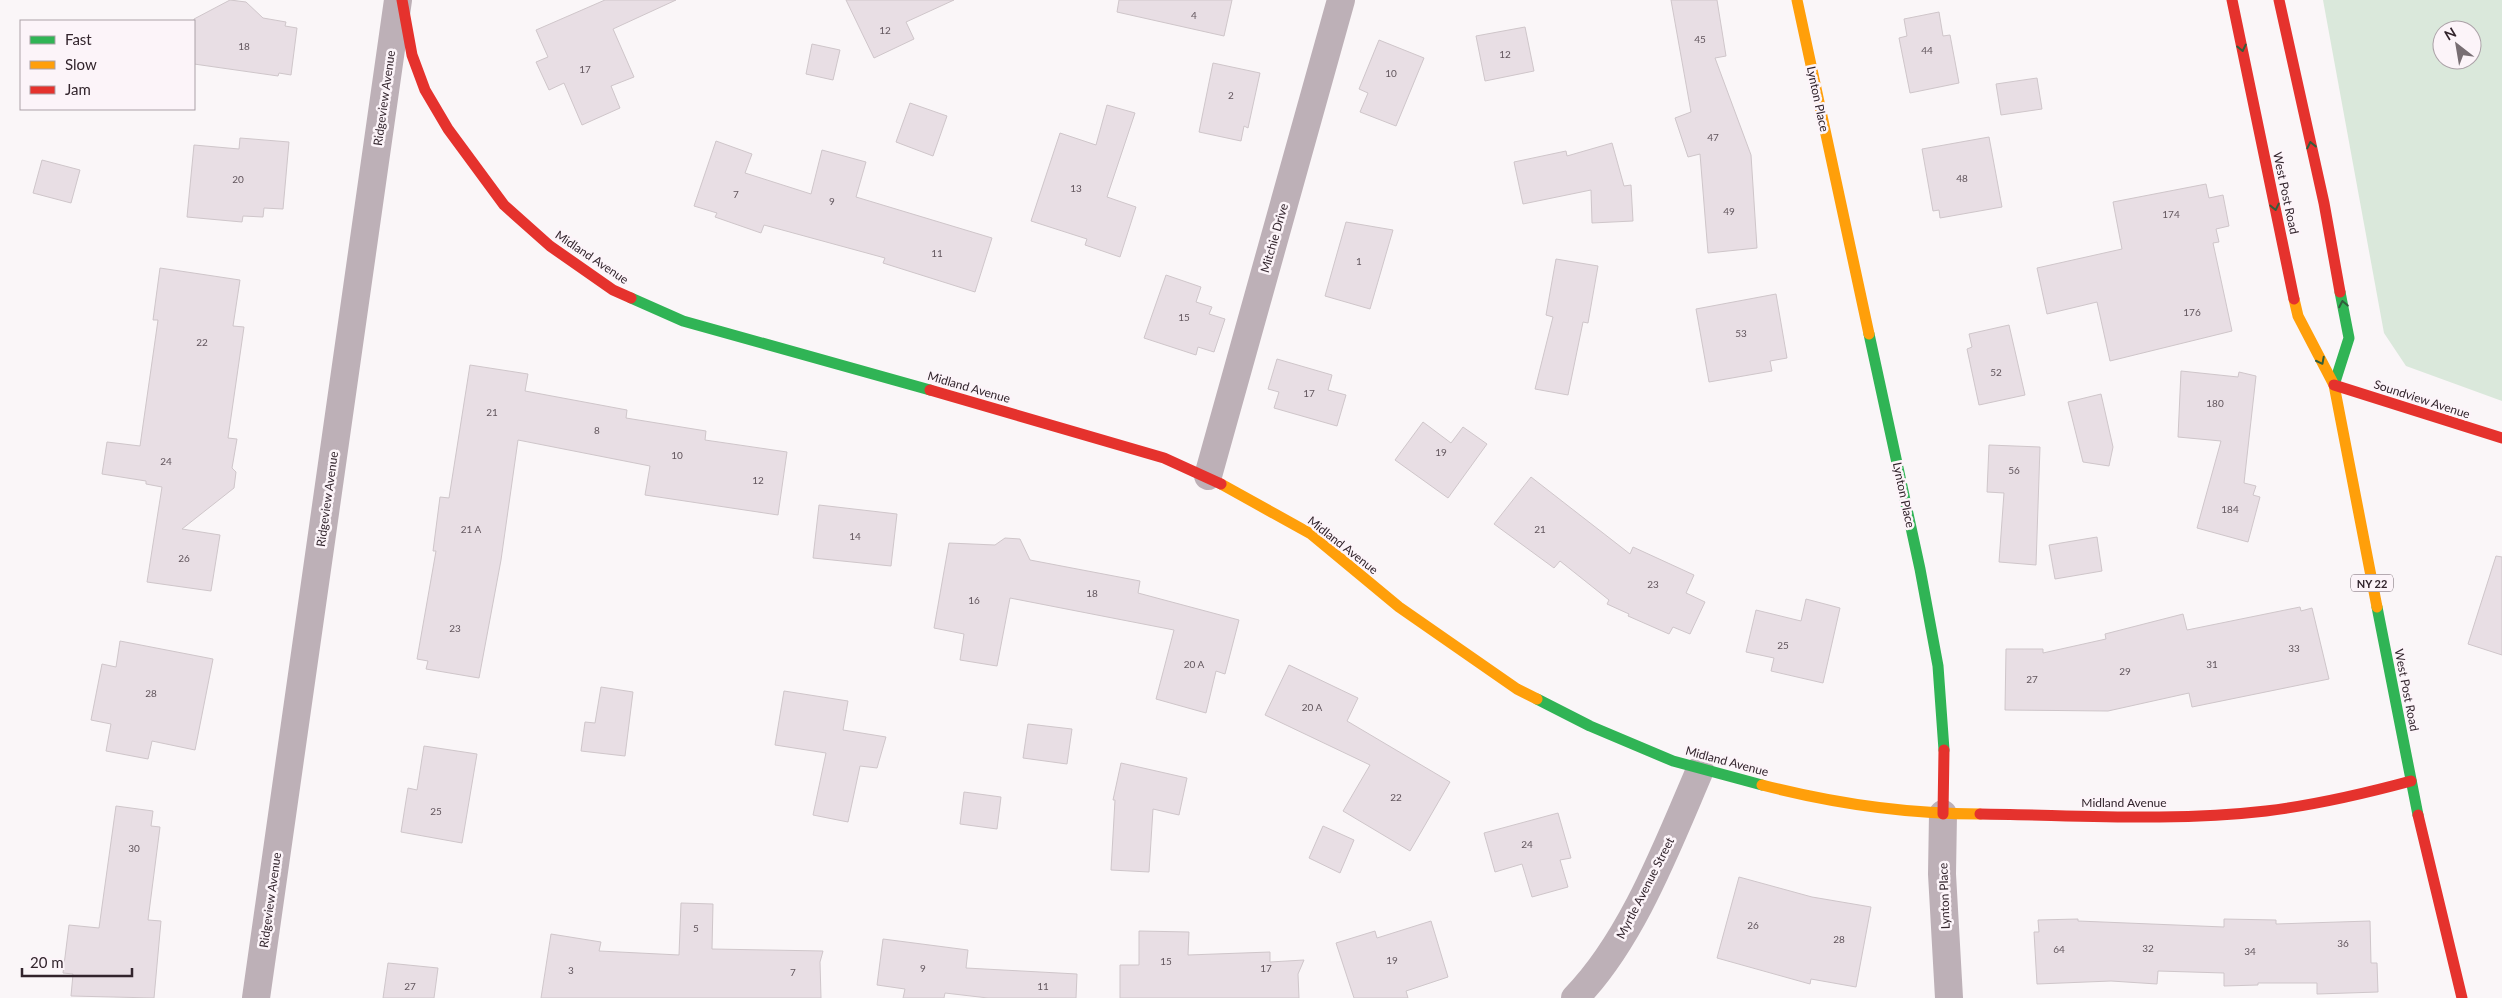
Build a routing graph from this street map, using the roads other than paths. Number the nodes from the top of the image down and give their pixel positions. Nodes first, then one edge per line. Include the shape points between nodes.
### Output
1 (398, 0) edge
2 (402, 0) edge
3 (1341, 0) edge
4 (1797, 0) edge
5 (2232, 0) edge
6 (2280, 0) edge
7 (2334, 385) junction
8 (2502, 438) edge
9 (1208, 476) junction
10 (1700, 770) junction
11 (2411, 781) junction
12 (1943, 814) junction
13 (256, 998) edge
14 (1575, 998) edge
15 (1949, 998) edge
16 (2462, 998) edge

1 - 13 street, Ridgeview Avenue
2 - 9 street, Midland Avenue via 412,55 425,90 448,129 504,204 550,246 613,290 683,321 1164,458
3 - 9 street, Mitchie Drive
4 - 12 street, Lynton Place via 1938,666 1944,758
5 -> 7 street, West Post Road / NY 22 via 2298,316
7 -> 6 street, West Post Road / NY 22 via 2349,338
7 - 8 street, Soundview Avenue
7 - 11 street, West Post Road / NY 22
9 - 10 street, Midland Avenue via 1311,534 1398,606 1517,689 1590,726
10 - 12 street, Midland Avenue via 1813,798 1903,812
10 - 14 street, Myrtle Avenue Street via 1666,848 1617,943
11 - 12 street, Midland Avenue via 2354,797 2265,811 2165,816
11 - 16 street, West Post Road / NY 22 via 2425,852
12 - 15 street, Lynton Place via 1942,874

